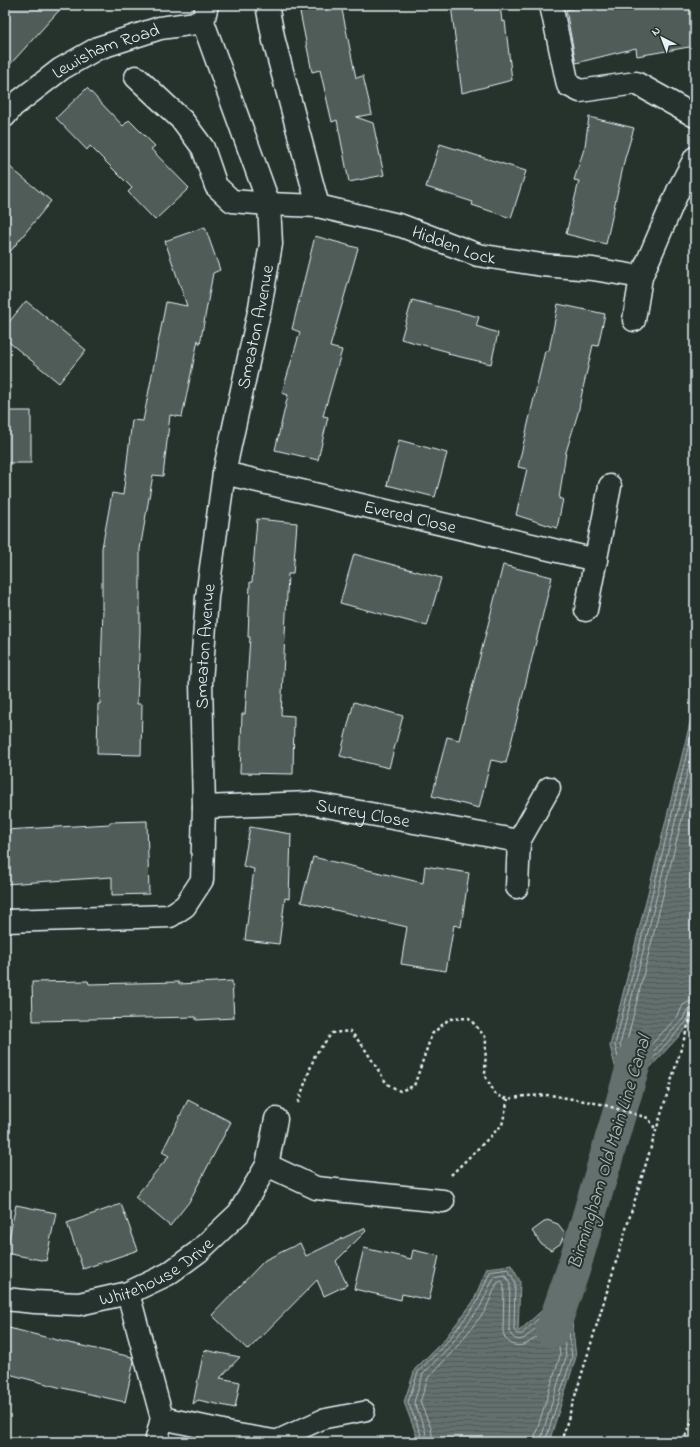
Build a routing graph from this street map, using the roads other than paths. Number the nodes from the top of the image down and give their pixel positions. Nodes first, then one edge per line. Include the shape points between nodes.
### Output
1 (267, 5) edge
2 (551, 5) edge
3 (205, 14) edge
4 (136, 77) dead end
5 (5, 116) edge
6 (695, 116) edge
7 (695, 158) edge
8 (269, 204) junction
9 (318, 206) junction
10 (641, 277) junction
11 (634, 320) dead end
12 (224, 473) junction
13 (610, 486) dead end
14 (596, 560) junction
15 (586, 610) dead end
16 (549, 788) dead end
17 (204, 807) junction
18 (519, 841) junction
19 (517, 887) dead end
20 (5, 921) edge
21 (276, 1119) road end
22 (267, 1165) junction
23 (443, 1201) road end
24 (128, 1294) junction
25 (5, 1298) edge
26 (365, 1411) dead end
27 (162, 1418) junction
28 (223, 1431) joint
29 (156, 1442) edge

1 - 9 street via 274,41
2 - 6 street via 568,85 580,91 636,83
3 - 5 street, Lewisham Road via 98,48 61,69 13,106
3 - 8 street, Smeaton Avenue
4 - 8 street via 183,121 202,148 216,186 232,201
7 - 10 street
8 - 9 street, Hidden Lock
8 - 12 street, Smeaton Avenue via 271,244
9 - 10 street, Hidden Lock via 402,226 478,255
10 - 11 street
12 - 14 street, Evered Close
12 - 17 street, Smeaton Avenue via 207,597 201,682
13 - 14 street
14 - 15 street
16 - 18 street
17 - 18 street, Surrey Close via 310,803
17 - 20 street, Smeaton Avenue via 202,880 184,906 170,916
18 - 19 street
21 - 22 street, Whitehouse Drive
22 - 23 street via 316,1188
22 - 24 street, Whitehouse Drive via 239,1213 198,1252 168,1274
24 - 25 street, Whitehouse Drive via 79,1304
24 - 27 street
26 - 28 lane via 323,1419 277,1440
27 - 28 street
27 - 29 street

